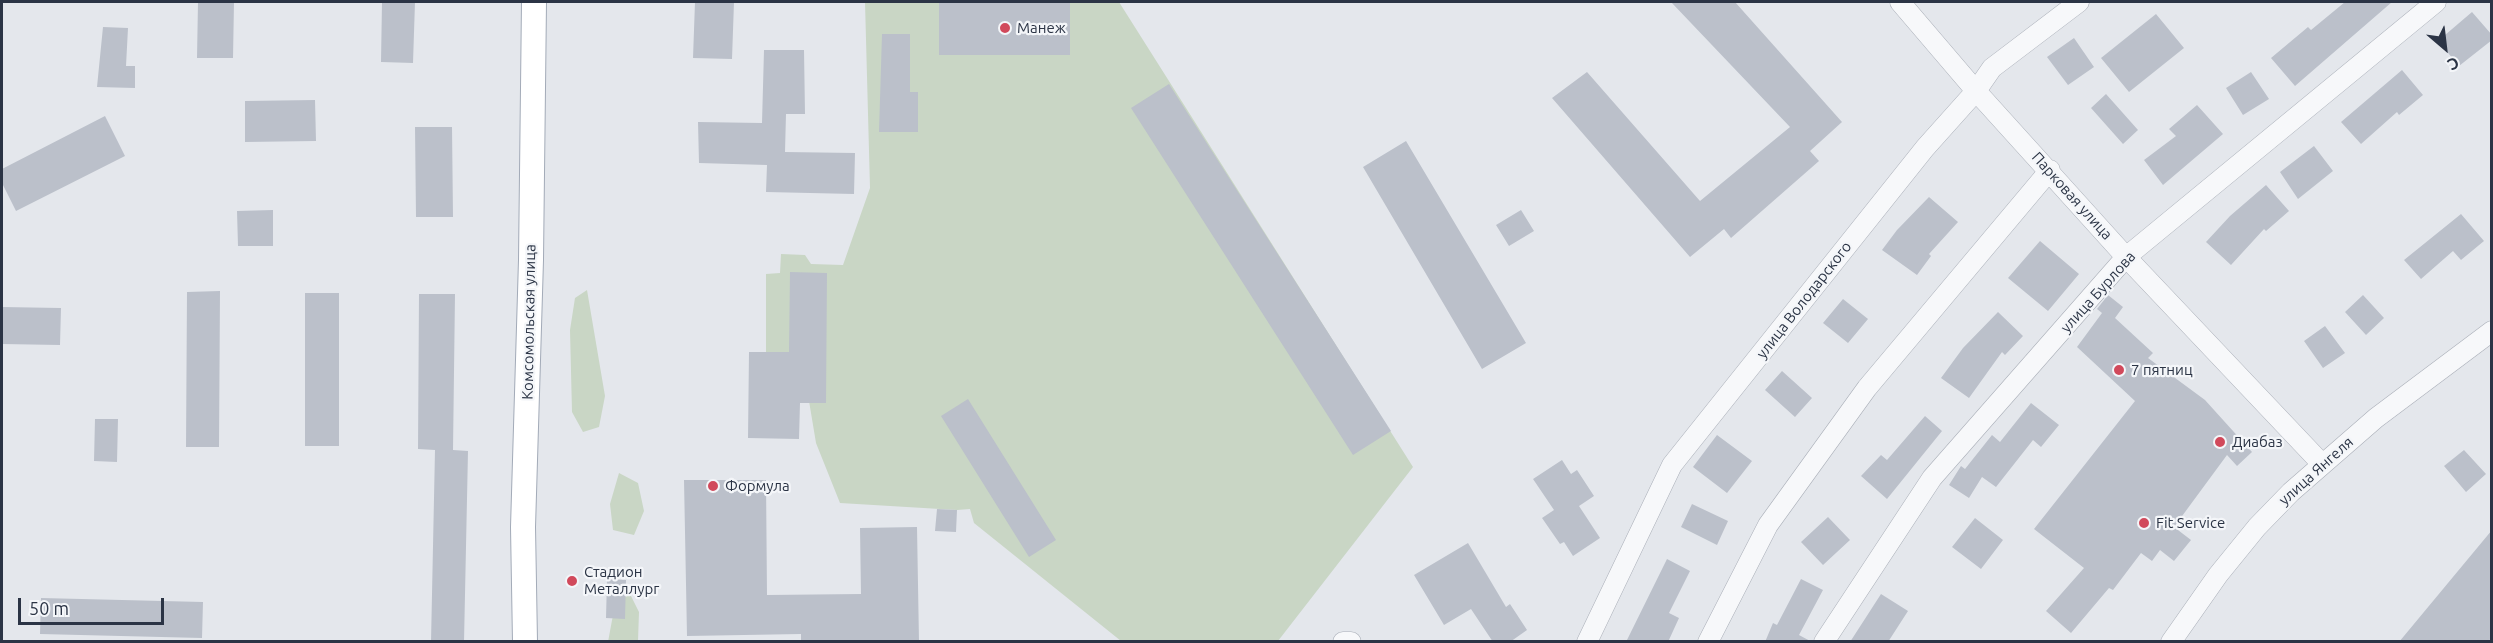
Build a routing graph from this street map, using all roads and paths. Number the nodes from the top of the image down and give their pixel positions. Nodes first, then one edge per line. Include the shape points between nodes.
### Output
1 (534, 2) edge
2 (1900, 2) edge
3 (2079, 2) edge
4 (2436, 2) edge
5 (1976, 91) junction
6 (2050, 170) junction
7 (2126, 257) junction
8 (2492, 331) edge
9 (2322, 464) junction
10 (525, 642) edge
11 (1343, 642) edge
12 (1351, 642) edge
13 (1587, 642) edge
14 (1708, 642) edge
15 (1824, 642) edge
16 (2170, 642) edge

1 - 10 main road, Комсомольская улица via 523,526
2 - 5 street, Парковая улица
3 - 5 street, улица Володарского via 1992,68
4 - 7 street, улица Бурлова
5 - 6 street, Парковая улица
5 - 13 street, улица Володарского via 1925,148 1672,465
6 - 7 street, Парковая улица
6 - 14 street via 1867,388 1768,525
7 - 9 street, Парковая улица
7 - 15 street, улица Бурлова via 1932,478
8 - 9 street, улица Янгеля
9 - 16 street, улица Янгеля via 2257,527
11 - 12 street

